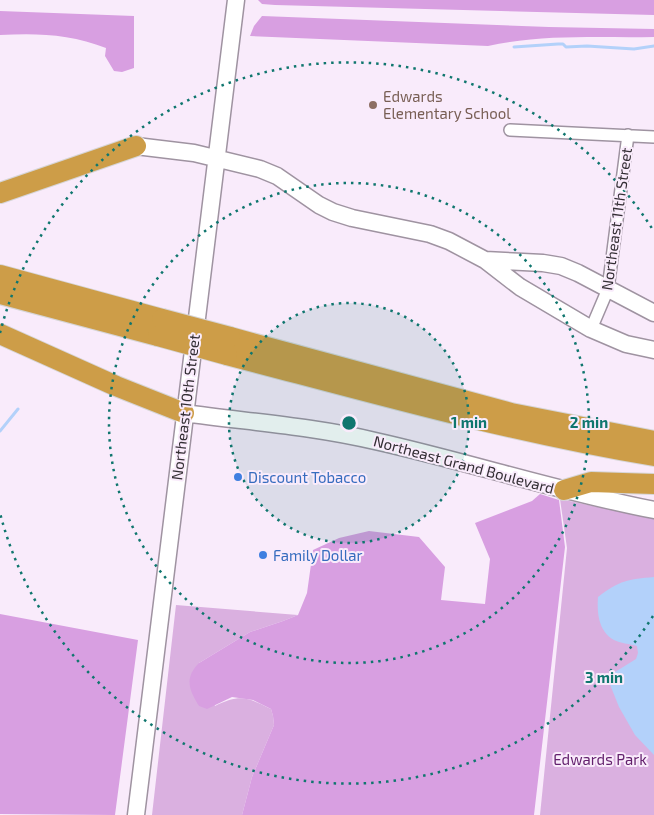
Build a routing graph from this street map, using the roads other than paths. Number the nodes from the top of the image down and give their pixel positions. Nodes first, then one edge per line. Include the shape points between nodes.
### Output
1 (236, 0) edge
2 (510, 130) dead end
3 (628, 136) junction
4 (654, 136) edge
5 (136, 146) joint
6 (216, 158) junction
7 (0, 193) edge
8 (485, 260) junction
9 (0, 275) edge
10 (608, 289) junction
11 (0, 294) edge
12 (654, 313) edge
13 (160, 328) junction
14 (591, 329) junction
15 (0, 334) edge
16 (228, 346) junction
17 (654, 350) edge
18 (184, 413) junction
19 (654, 441) edge
20 (654, 456) edge
21 (654, 484) edge
22 (564, 490) junction
23 (654, 510) edge
24 (136, 815) edge

1 - 6 main road, Northeast 10th Street
2 - 3 street
3 - 4 street
3 - 10 street, Northeast 11th Street
5 - 6 main road
5 - 7 highway
6 - 8 main road via 278,176 333,212 430,234
6 - 18 main road, Northeast 10th Street
8 - 10 main road via 561,266
8 - 14 main road via 520,287
9 - 13 highway
10 - 12 main road
10 - 14 street, Northeast 11th Street
11 - 13 highway
13 - 16 highway, bridge
14 - 17 main road via 626,344
15 - 18 highway
16 - 19 highway via 501,410
16 - 20 highway via 505,427
18 - 22 main road, Northeast Grand Boulevard via 337,433
18 - 24 main road, Northeast 10th Street
21 - 22 highway via 591,482
22 - 23 main road, Northeast Grand Boulevard

